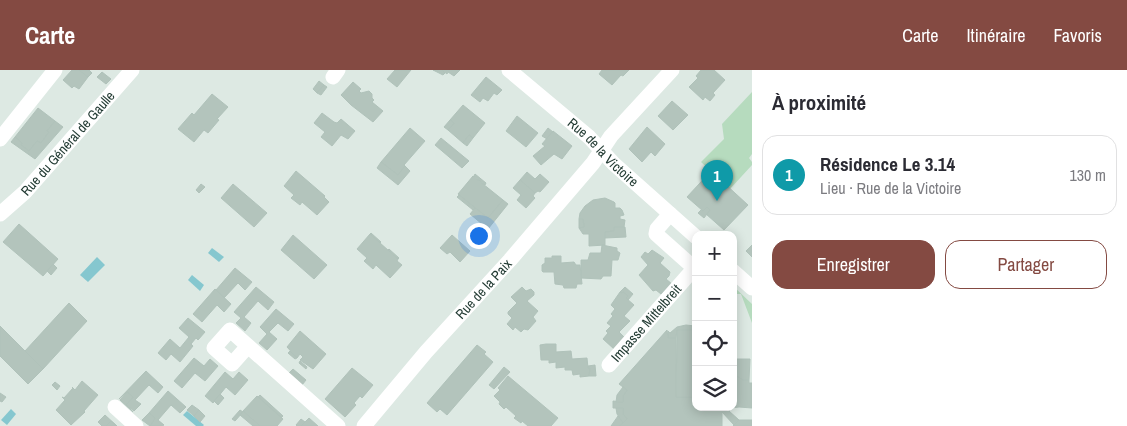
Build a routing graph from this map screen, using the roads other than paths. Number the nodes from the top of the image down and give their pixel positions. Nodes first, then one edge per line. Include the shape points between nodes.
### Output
1 (55, 70) edge
2 (132, 70) edge
3 (508, 70) edge
4 (670, 71) edge
5 (0, 139) edge
6 (602, 150) junction
7 (0, 214) edge
8 (670, 214) junction
9 (692, 233) edge
10 (737, 275) edge
11 (752, 288) edge
12 (248, 346) dead end
13 (609, 366) dead end
14 (115, 407) dead end
15 (136, 426) edge
16 (338, 426) edge
17 (364, 426) edge

1 - 5 street
2 - 7 street, Rue du Général de Gaulle via 25,192
3 - 6 street, Rue de la Victoire
4 - 6 street, Rue de la Paix
6 - 8 street, Rue de la Victoire
6 - 17 street, Rue de la Paix
8 - 9 street, Rue de la Victoire
8 - 13 street, Impasse Mittelbreit via 656,234 693,266 691,272
10 - 11 street
12 - 16 street
14 - 15 street

